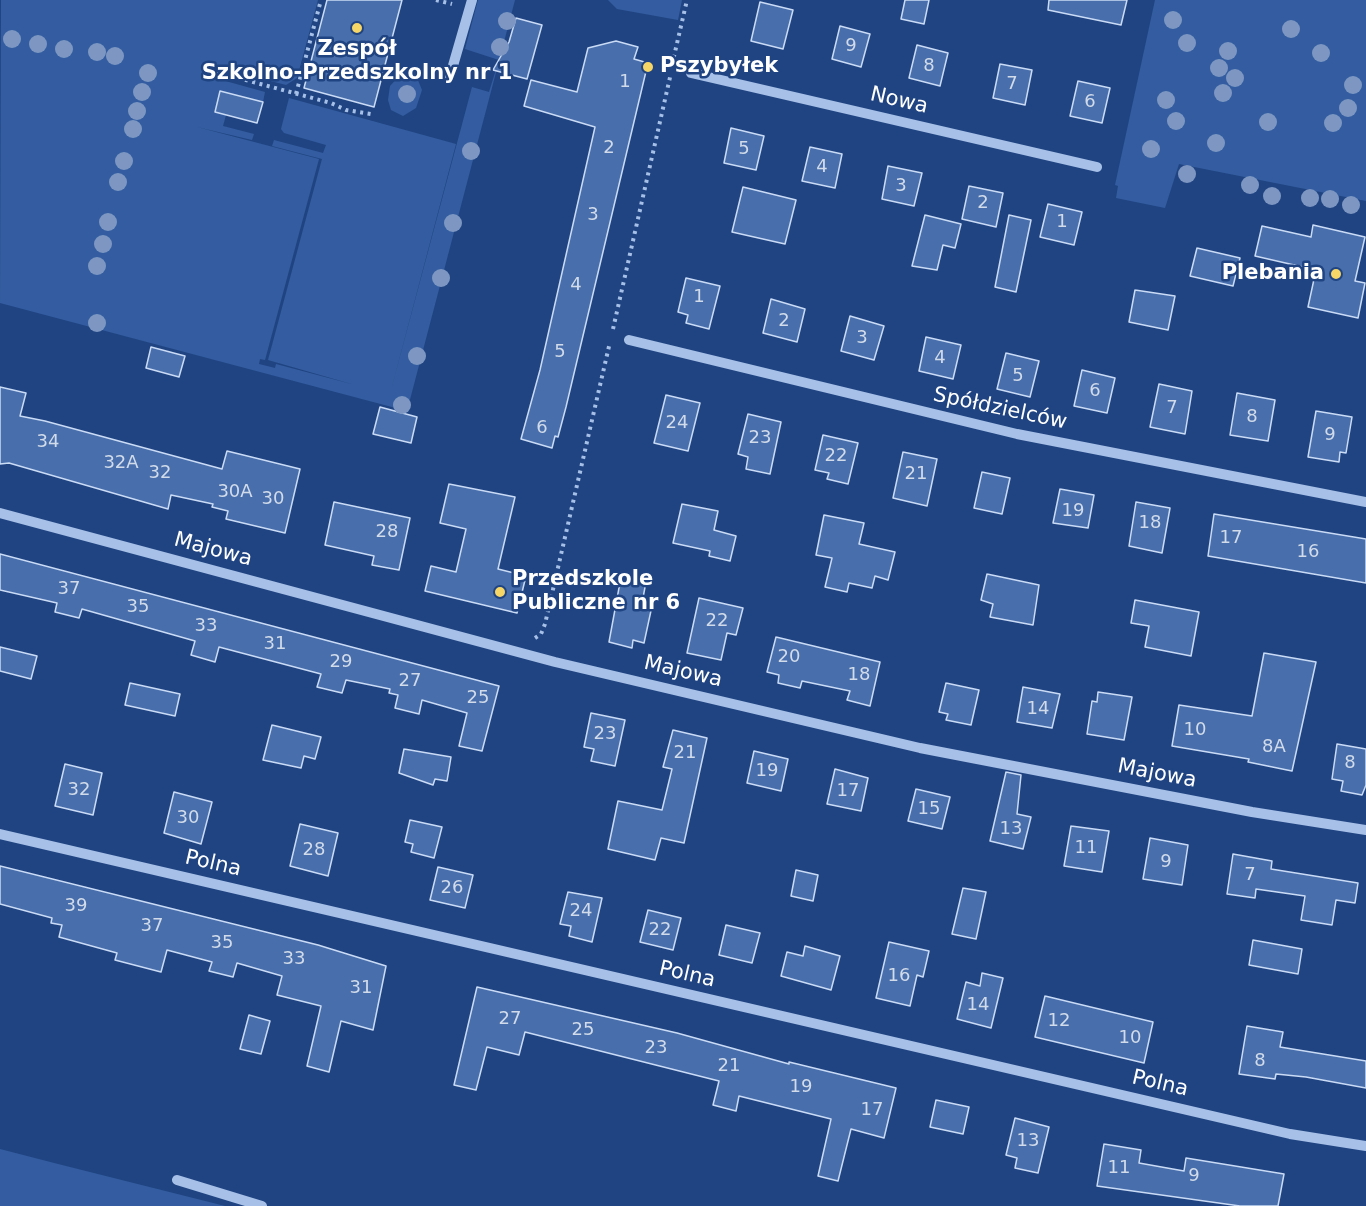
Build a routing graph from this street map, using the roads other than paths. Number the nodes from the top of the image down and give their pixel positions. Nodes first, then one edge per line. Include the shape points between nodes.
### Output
1 (472, 0) edge
2 (691, 73) dead end
3 (450, 76) dead end
4 (1097, 167) dead end
5 (629, 340) dead end
6 (1366, 502) edge
7 (0, 513) edge
8 (1366, 830) edge
9 (0, 834) edge
10 (1366, 1146) edge
11 (177, 1180) dead end
12 (262, 1206) edge

1 - 3 street
2 - 4 street, Nowa
5 - 6 street, Spółdzielców via 1007,431
7 - 8 street, Majowa via 555,662 920,748 1251,812
9 - 10 street, Polna via 1278,1131
11 - 12 street

